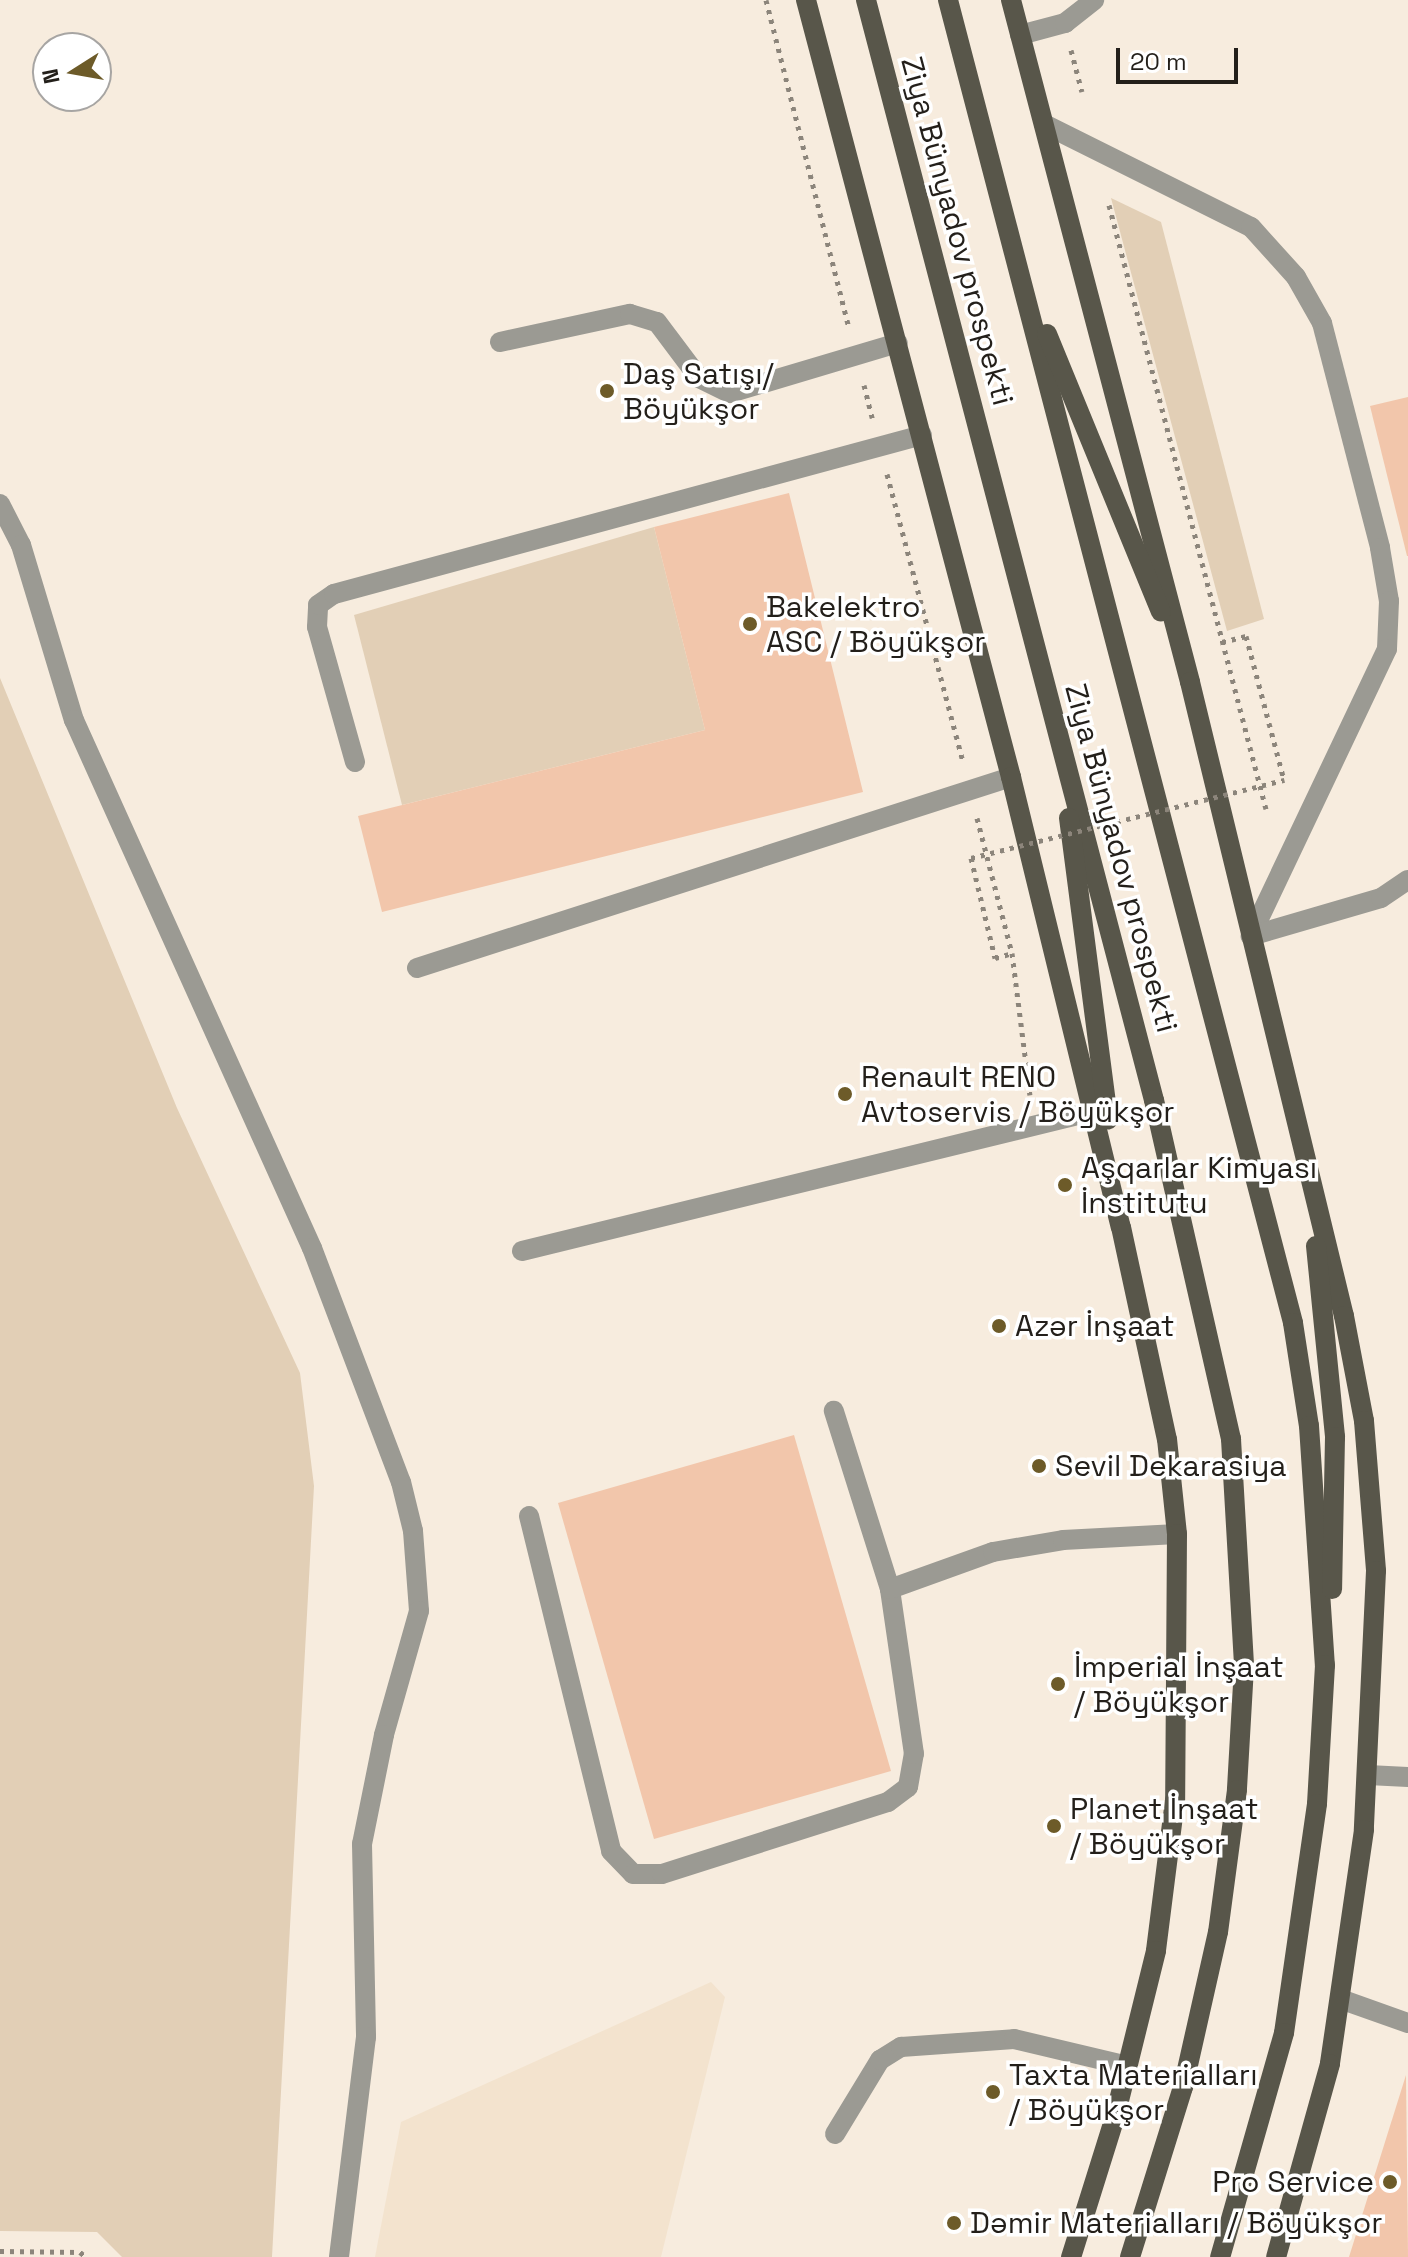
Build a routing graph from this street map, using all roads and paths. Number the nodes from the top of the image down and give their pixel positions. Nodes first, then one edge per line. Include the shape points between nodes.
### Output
1 (766, 0) edge
2 (806, 0) edge
3 (864, 0) edge
4 (948, 0) edge
5 (1011, 0) edge
6 (1094, 0) edge
7 (1065, 23) junction
8 (1020, 35) junction
9 (1082, 92) dead end
10 (1044, 124) junction
11 (1109, 205) dead end
12 (1017, 262) junction
13 (500, 342) dead end
14 (898, 343) junction
15 (856, 356) junction
16 (922, 435) junction
17 (880, 446) junction
18 (0, 504) edge
19 (1222, 642) junction
20 (1190, 682) junction
21 (1059, 738) junction
22 (355, 762) dead end
23 (1011, 777) junction
24 (970, 790) junction
25 (1266, 809) dead end
26 (1408, 880) edge
27 (1251, 936) junction
28 (1012, 953) junction
29 (417, 968) dead end
30 (1094, 1111) junction
31 (1034, 1127) junction
32 (1302, 1140) junction
33 (1121, 1227) junction
34 (522, 1251) dead end
35 (834, 1411) dead end
36 (529, 1516) dead end
37 (1177, 1534) junction
38 (890, 1589) junction
39 (1325, 1665) junction
40 (1368, 1775) junction
41 (1408, 1777) edge
42 (1343, 2000) junction
43 (1408, 2023) edge
44 (1128, 2066) junction
45 (835, 2134) dead end
46 (0, 2251) edge
47 (86, 2257) edge
48 (339, 2257) edge
49 (1071, 2257) edge
50 (1130, 2257) edge
51 (1222, 2257) edge
52 (1276, 2257) edge

1 - 15 path
2 - 14 main road
3 - 21 main road, Ziya Bünyadov prospekti
4 - 12 main road, Ziya Bünyadov prospekti
5 - 8 main road
6 - 7 street
7 - 8 street
7 - 9 path
8 - 10 main road
10 - 20 main road
10 - 27 street via 1251,227 1296,277 1322,323 1368,503 1389,601 1387,649
11 - 19 path
12 - 20 main road
12 - 39 main road, Ziya Bünyadov prospekti via 1293,1323 1309,1426
13 - 15 street via 630,314 657,322 699,378 730,393
14 - 15 street
14 - 16 main road
15 - 17 path
16 - 17 street
16 - 23 main road
17 - 22 street via 334,594 318,605 317,627
17 - 24 path
18 - 48 street via 21,545 74,720 312,1248 401,1482 413,1531 419,1611 384,1735 362,1844 366,2037
19 - 25 path
19 - 28 path, bridge via 1246,636 1284,780 971,858 995,958
20 - 27 main road
21 - 33 main road
21 - 50 main road, Ziya Bünyadov prospekti via 1210,1333 1231,1439 1240,1540 1244,1667 1237,1790 1218,1932 1183,2087
23 - 24 street
23 - 30 main road
24 - 28 path
24 - 29 street
26 - 27 street via 1381,898
27 - 32 main road
28 - 31 path
30 - 31 street
30 - 33 main road
31 - 34 street
32 - 39 main road via 1335,1437 1336,1541
32 - 40 main road via 1344,1316 1370,1476 1376,1584
33 - 37 main road via 1167,1439
35 - 38 street
36 - 38 street via 611,1851 633,1874 662,1874 888,1802 908,1787 914,1754
37 - 38 street via 1063,1540 993,1552
37 - 44 main road via 1175,1800 1156,1951
39 - 51 main road, Ziya Bünyadov prospekti via 1317,1804 1299,1948 1264,2115
40 - 41 street
40 - 42 main road
42 - 43 street
42 - 52 main road via 1314,2129
44 - 45 street via 1014,2039 901,2047 880,2060
44 - 49 main road
46 - 47 path via 80,2252

